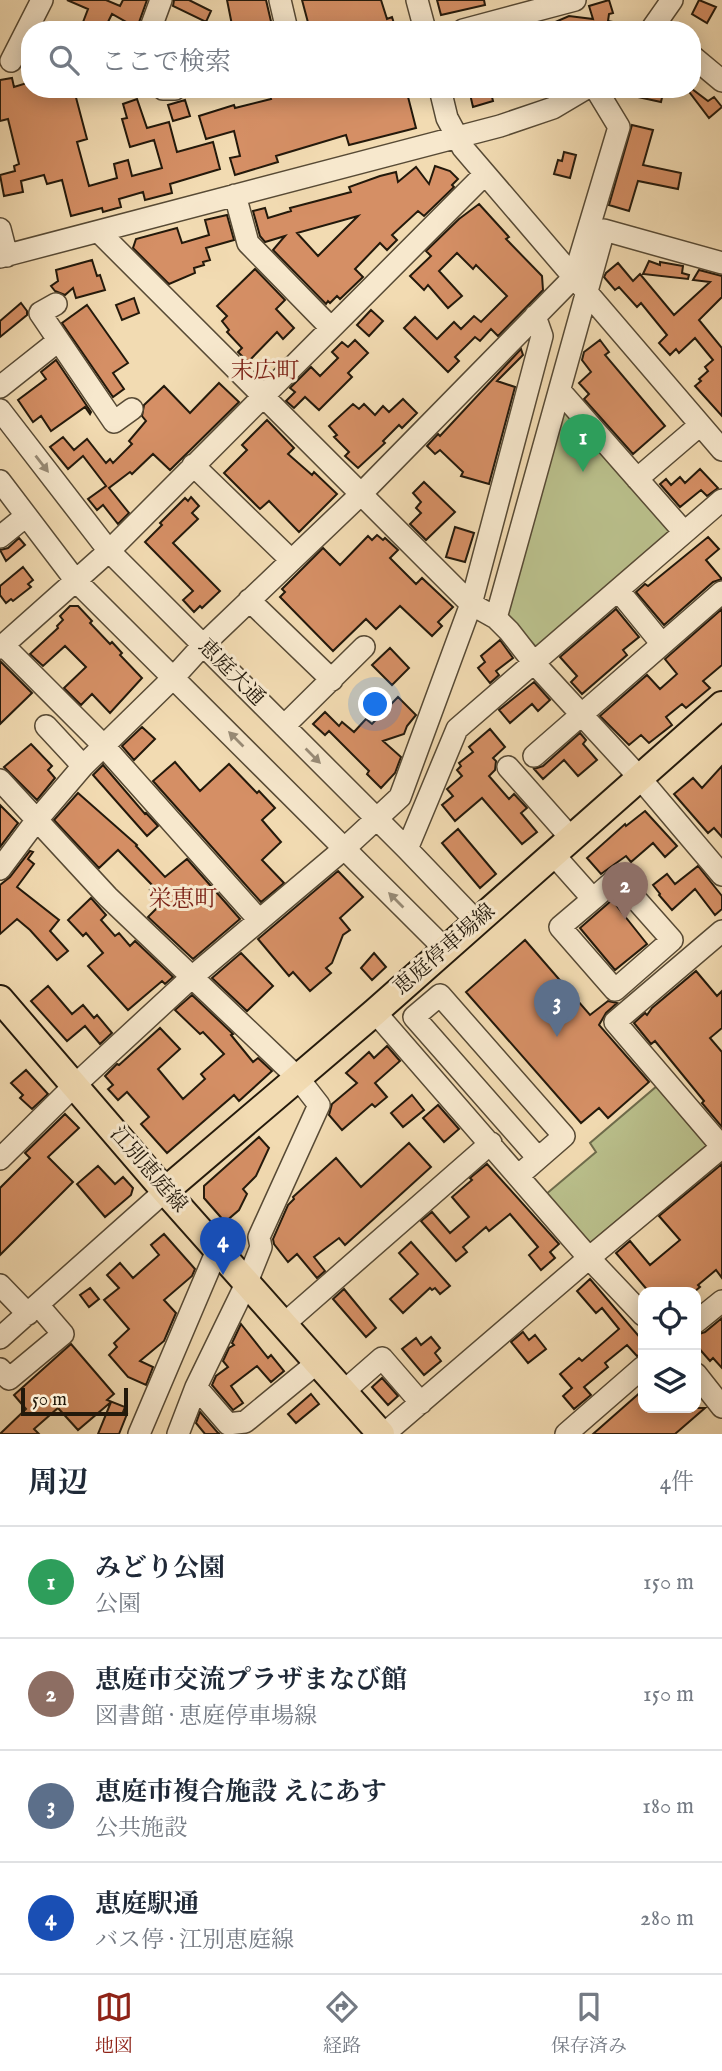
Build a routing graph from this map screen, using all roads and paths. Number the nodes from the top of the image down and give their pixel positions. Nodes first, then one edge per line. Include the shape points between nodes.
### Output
1 (42, 0) edge
2 (161, 0) edge
3 (280, 0) edge
4 (418, 0) edge
5 (575, 0) edge
6 (672, 0) edge
7 (32, 21) edge
8 (153, 21) edge
9 (285, 21) edge
10 (423, 21) edge
11 (497, 21) edge
12 (660, 21) edge
13 (701, 63) edge
14 (722, 80) edge
15 (442, 98) edge
16 (570, 98) edge
17 (602, 98) edge
18 (457, 138) junction
19 (485, 174) junction
20 (235, 195) junction
21 (0, 229) edge
22 (99, 232) junction
23 (4, 256) edge
24 (722, 263) edge
25 (581, 285) junction
26 (56, 304) dead end
27 (535, 316) junction
28 (330, 327) junction
29 (58, 341) junction
30 (0, 387) edge
31 (560, 391) junction
32 (261, 397) junction
33 (132, 409) dead end
34 (0, 410) edge
35 (700, 425) junction
36 (722, 450) edge
37 (193, 465) junction
38 (637, 479) junction
39 (0, 481) edge
40 (360, 495) junction
41 (722, 500) edge
42 (26, 516) junction
43 (684, 532) junction
44 (0, 537) edge
45 (108, 551) junction
46 (291, 560) junction
47 (76, 581) junction
48 (618, 590) junction
49 (722, 592) edge
50 (249, 600) junction
51 (471, 604) junction
52 (496, 618) junction
53 (662, 644) junction
54 (203, 645) junction
55 (2, 647) edge
56 (363, 647) dead end
57 (534, 663) junction
58 (174, 677) junction
59 (332, 680) junction
60 (722, 705) edge
61 (582, 714) junction
62 (46, 726) dead end
63 (284, 726) junction
64 (103, 745) junction
65 (534, 756) dead end
66 (83, 766) junction
67 (508, 767) dead end
68 (639, 777) junction
69 (0, 780) edge
70 (377, 820) junction
71 (36, 821) junction
72 (562, 846) junction
73 (345, 848) junction
74 (407, 849) junction
75 (0, 869) edge
76 (722, 875) edge
77 (593, 899) junction
78 (259, 920) junction
79 (477, 922) junction
80 (722, 931) edge
81 (444, 948) junction
82 (192, 976) junction
83 (406, 983) junction
84 (0, 999) edge
85 (427, 1007) junction
86 (375, 1012) junction
87 (298, 1078) junction
88 (75, 1085) junction
89 (491, 1143) junction
90 (722, 1147) edge
91 (538, 1158) junction
92 (0, 1159) edge
93 (519, 1176) junction
94 (165, 1191) junction
95 (218, 1248) junction
96 (589, 1258) junction
97 (247, 1282) junction
98 (0, 1285) edge
99 (722, 1301) edge
100 (33, 1309) junction
101 (638, 1310) edge
102 (701, 1318) edge
103 (284, 1324) junction
104 (0, 1338) edge
105 (318, 1362) junction
106 (0, 1369) edge
107 (638, 1371) edge
108 (701, 1380) edge
109 (196, 1387) junction
110 (344, 1392) junction
111 (421, 1403) junction
112 (722, 1406) edge
113 (183, 1431) edge
114 (139, 1434) edge
115 (383, 1434) edge
116 (566, 1434) edge

1 - 7 street
2 - 8 street
3 - 9 street
4 - 10 street
5 - 11 street
6 - 12 street
13 - 14 street
15 - 18 street
16 - 18 street via 553,108
17 - 25 street via 620,127
18 - 19 street
18 - 20 street
19 - 25 street
19 - 28 street
20 - 22 street
20 - 28 street via 248,243
21 - 23 street
22 - 23 street
22 - 32 street
24 - 25 street via 604,230
25 - 27 street
25 - 31 street
25 - 35 street
26 - 29 street via 40,313
27 - 40 street
27 - 51 street via 542,336
28 - 32 street
29 - 30 street
29 - 33 street via 114,422
31 - 38 street
31 - 52 street
32 - 37 street
32 - 40 street
34 -> 45 street, 恵庭大通
35 - 36 street
35 - 38 street
37 - 45 street
37 - 46 street
38 - 43 street
39 - 42 street, 恵庭大通
40 - 46 street
40 - 51 street
41 - 43 street
42 - 44 street
42 - 47 street, 恵庭大通
43 - 48 street
45 - 47 street
45 - 54 street, 恵庭大通
46 - 50 street
47 - 55 street
47 - 58 street, 恵庭大通
48 - 53 street
48 - 57 street
49 - 53 street
50 - 54 street
50 - 59 street
51 - 52 street
51 - 70 street via 400,796
52 - 57 street
53 - 61 street
54 - 58 street
54 - 63 street, 恵庭大通
55 - 64 street
56 - 59 street
57 - 61 street
57 - 74 street via 457,729
58 - 64 street
73 -> 58 street, 恵庭大通
59 - 63 street
60 - 68 main road, 恵庭停車場線
61 - 65 street
61 - 68 street
62 - 66 street
63 -> 70 street, 恵庭大通
64 - 66 street
64 - 78 street
66 - 71 street
67 - 72 street
68 - 72 main road, 恵庭停車場線
68 - 76 street
69 - 71 street
70 - 73 street
70 - 74 street, 恵庭大通
71 - 75 street
71 - 82 street
72 - 77 street
72 - 79 main road, 恵庭停車場線
73 - 78 street
81 -> 73 street, 恵庭大通
74 - 79 street, 恵庭大通
77 - 77 street via 617,878 672,940 615,990 560,928
78 - 82 street
79 - 81 main road, 恵庭停車場線
80 - 90 street via 615,1022
81 - 83 main road, 恵庭停車場線
82 - 87 street
82 - 88 street
83 - 85 street
83 - 86 main road, 恵庭停車場線
84 - 88 main road, 江別恵庭線
85 - 91 street via 414,1017
85 - 91 street via 440,995 564,1136
86 - 87 main road, 恵庭停車場線
86 - 89 street
87 - 94 main road, 恵庭停車場線
87 - 97 street via 319,1105 259,1237 261,1247
88 - 92 street
88 - 94 main road, 江別恵庭線
89 - 93 street
89 - 103 street
90 - 96 street
91 - 93 street
93 - 96 street
94 - 95 main road, 江別恵庭線
94 - 100 street
95 - 97 main road, 江別恵庭線
95 - 114 street
96 - 101 street
96 - 111 street
97 - 103 main road, 江別恵庭線
97 - 109 street
98 - 100 street
99 - 102 street
100 - 104 street
100 - 106 street via 63,1334 9,1379
103 - 105 main road, 江別恵庭線
105 - 109 street via 245,1422 228,1424
105 - 110 main road, 江別恵庭線
107 - 116 street
108 - 112 street
109 - 113 street
110 - 111 street via 382,1358
110 - 115 main road, 江別恵庭線
111 - 115 street

